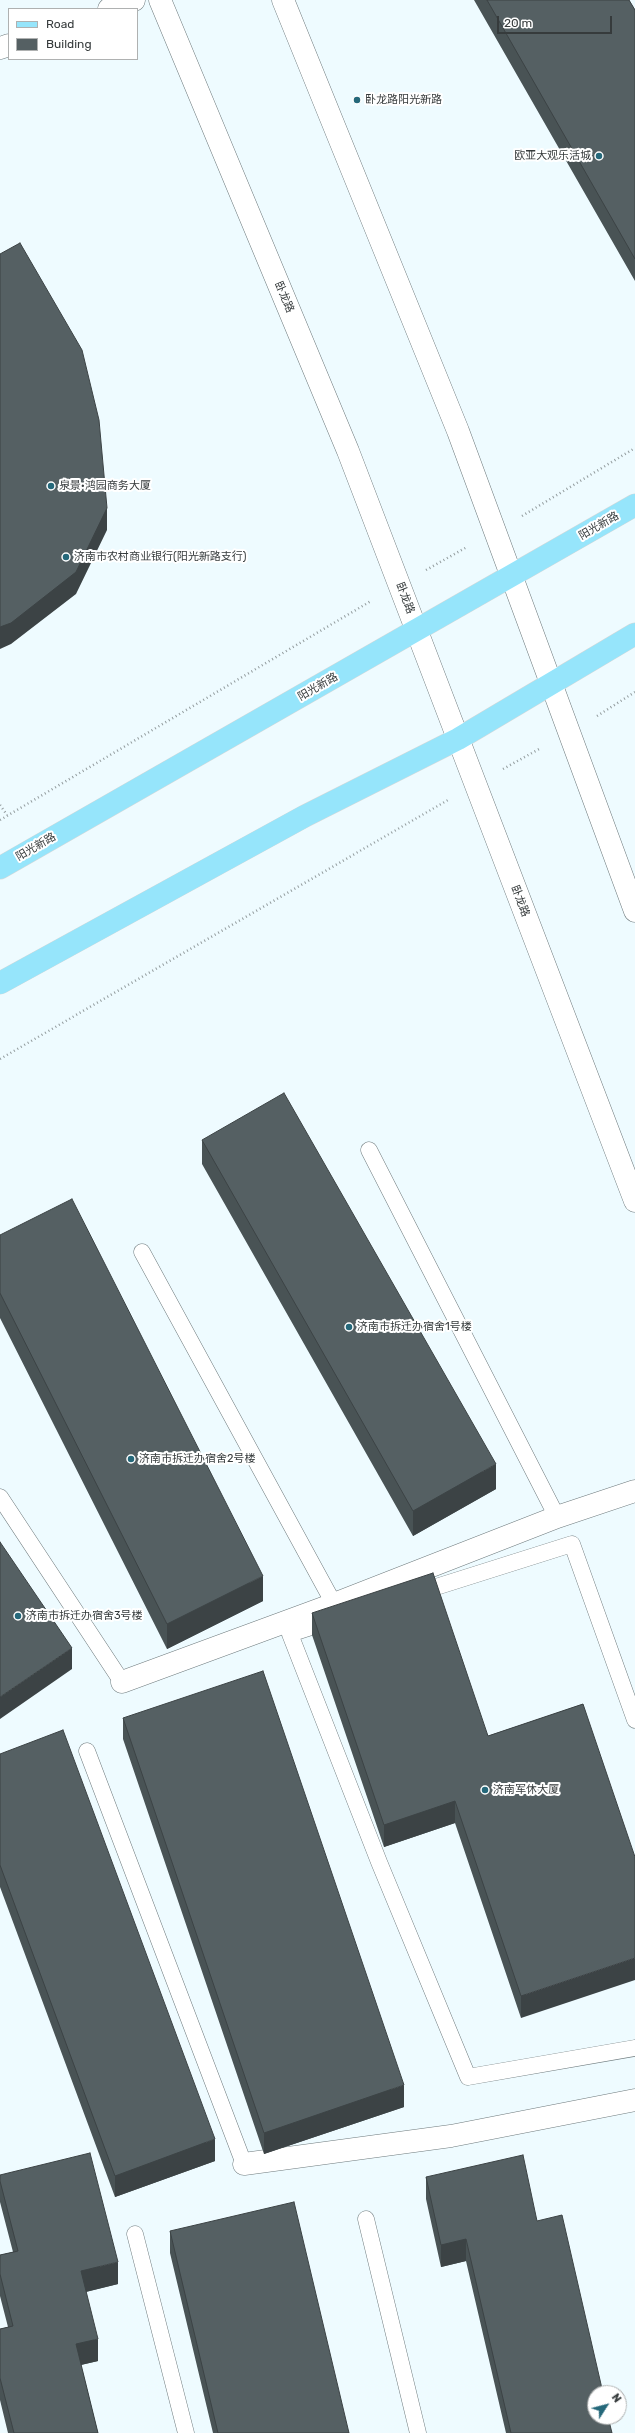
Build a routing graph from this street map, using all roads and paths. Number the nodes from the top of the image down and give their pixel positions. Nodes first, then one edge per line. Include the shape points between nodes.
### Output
1 (134, 0) edge
2 (160, 0) edge
3 (283, 0) edge
4 (112, 8) edge
5 (635, 448) edge
6 (635, 505) edge
7 (496, 532) junction
8 (512, 576) junction
9 (399, 584) junction
10 (418, 631) junction
11 (635, 634) edge
12 (551, 684) junction
13 (635, 692) edge
14 (569, 733) junction
15 (458, 739) junction
16 (475, 784) junction
17 (0, 805) edge
18 (7, 815) junction
19 (0, 820) edge
20 (0, 868) edge
21 (635, 911) edge
22 (0, 983) edge
23 (0, 1058) edge
24 (369, 1150) dead end
25 (635, 1201) edge
26 (142, 1252) dead end
27 (635, 1491) edge
28 (0, 1497) edge
29 (557, 1517) junction
30 (405, 1597) edge
31 (342, 1609) junction
32 (122, 1682) joint
33 (635, 1720) edge
34 (87, 1751) dead end
35 (635, 2048) edge
36 (635, 2100) edge
37 (244, 2164) joint
38 (366, 2219) dead end
39 (136, 2234) dead end
40 (186, 2433) edge
41 (418, 2433) edge

1 - 4 main road
2 - 9 main road, 卧龙路 via 348,451
3 - 7 main road via 458,431
5 - 7 path
6 - 8 main road, 阳光新路
7 - 8 main road
7 - 9 path
8 - 10 main road, 阳光新路
8 - 12 main road
9 - 10 main road, 卧龙路
9 - 18 path
10 - 15 main road, 卧龙路
10 - 20 main road, 阳光新路
11 - 12 main road
12 - 14 main road
12 - 15 main road
13 - 14 path
14 - 16 path
14 - 21 main road
15 - 16 main road, 卧龙路
15 - 22 main road via 305,816
16 - 23 path
16 - 25 main road, 卧龙路
17 - 18 path
18 - 19 path
24 - 29 lane
26 - 31 lane
27 - 29 main road
28 - 32 lane
29 - 31 main road
30 - 33 lane via 572,1544
31 - 32 main road
31 - 35 lane via 290,1634 379,1862 468,2076
34 - 37 lane
36 - 37 main road via 451,2136
38 - 41 lane
39 - 40 lane

